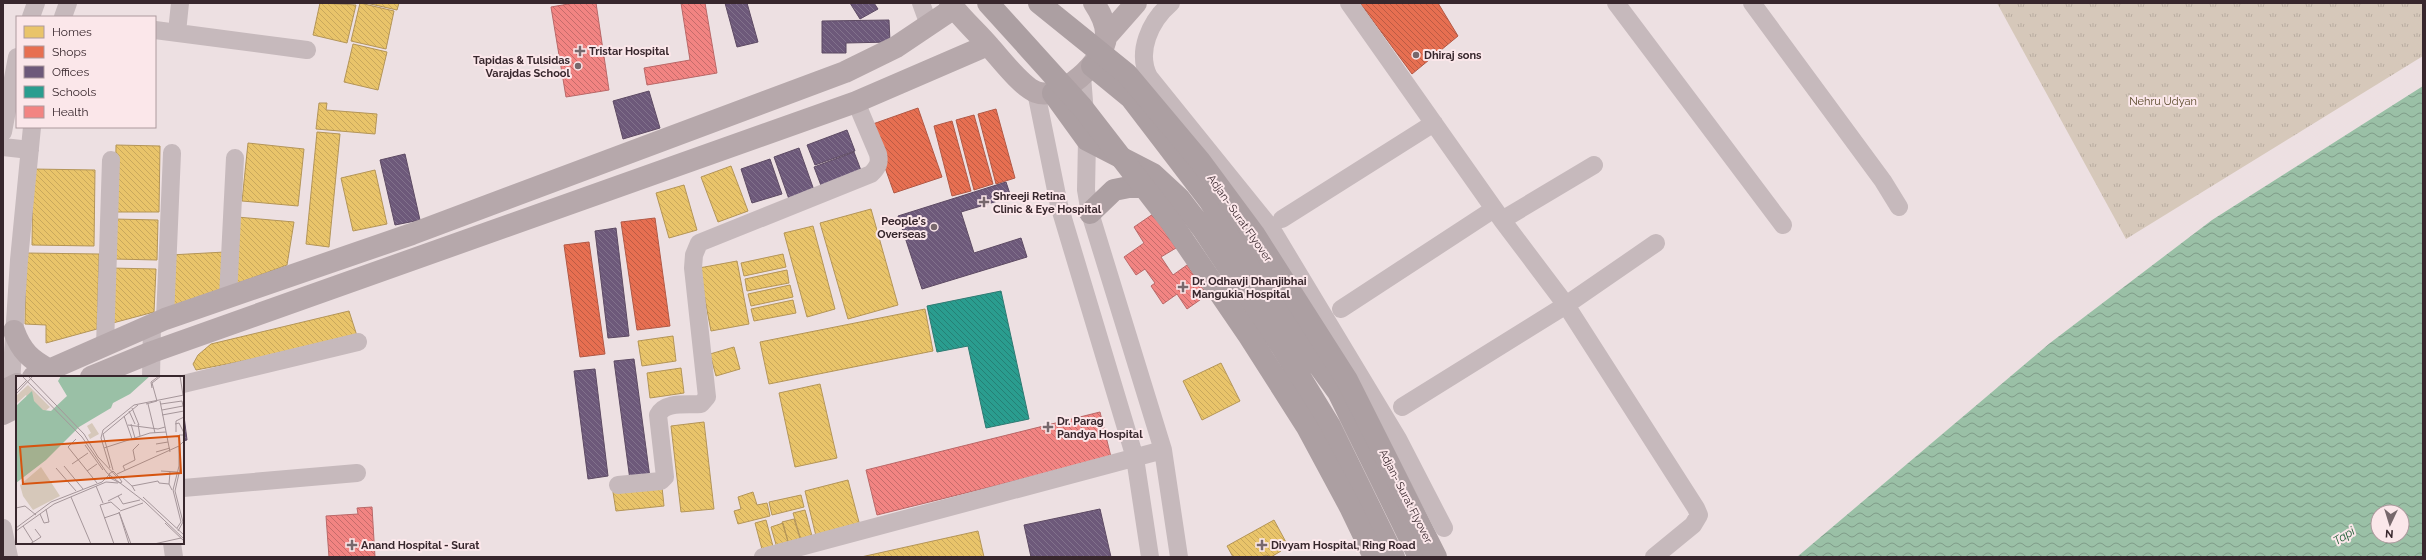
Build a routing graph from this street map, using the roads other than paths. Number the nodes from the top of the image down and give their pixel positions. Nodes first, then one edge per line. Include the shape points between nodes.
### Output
1 (36, 3) edge
2 (68, 3) edge
3 (180, 3) edge
4 (921, 3) edge
5 (988, 3) edge
6 (1039, 3) edge
7 (1094, 3) edge
8 (1136, 3) edge
9 (1171, 3) edge
10 (1349, 3) edge
11 (1616, 3) edge
12 (1752, 3) edge
13 (952, 6) edge
14 (31, 16) edge
15 (64, 16) edge
16 (929, 25) junction
17 (156, 30) edge
18 (178, 32) junction
19 (1106, 37) junction
20 (988, 45) junction
21 (307, 50) dead end
22 (16, 62) edge
23 (1087, 71) junction
24 (1045, 93) junction
25 (856, 102) junction
26 (1434, 123) junction
27 (32, 128) edge
28 (3, 132) edge
29 (1087, 140) junction
30 (3, 147) edge
31 (30, 150) junction
32 (172, 153) dead end
33 (235, 158) dead end
34 (111, 160) dead end
35 (1594, 165) dead end
36 (1179, 198) junction
37 (1899, 207) dead end
38 (1090, 213) junction
39 (1498, 214) junction
40 (1282, 220) dead end
41 (1783, 225) dead end
42 (1656, 243) dead end
43 (11, 260) edge
44 (228, 297) junction
45 (1566, 305) junction
46 (1341, 308) dead end
47 (159, 322) junction
48 (14, 331) junction
49 (358, 342) dead end
50 (105, 346) junction
51 (152, 352) junction
52 (42, 373) edge
53 (93, 376) edge
54 (151, 376) edge
55 (184, 384) edge
56 (10, 399) edge
57 (1402, 407) dead end
58 (1163, 450) junction
59 (1135, 458) junction
60 (357, 473) dead end
61 (618, 485) dead end
62 (184, 488) edge
63 (3, 528) edge
64 (1444, 528) dead end
65 (172, 544) edge
66 (8, 557) edge
67 (174, 557) edge
68 (763, 557) edge
69 (1150, 557) edge
70 (1179, 557) edge
71 (1374, 557) edge
72 (1394, 557) edge
73 (1419, 557) edge
74 (1436, 557) edge
75 (1654, 557) edge

1 - 14 street
2 - 15 street
3 - 18 street
4 - 16 street
5 - 71 highway, bridge via 1082,108 1171,222 1249,336 1307,428
6 - 74 highway, Adjan- Surat Flyover, bridge via 1127,74 1200,161 1254,234 1347,380
7 - 19 main road via 1104,23
8 - 19 main road
9 - 64 street via 1151,28 1143,52 1144,67 1149,77 1271,228 1398,439
10 - 26 street
11 - 41 street
12 - 37 street via 1883,181
13 - 16 main road
13 - 20 main road via 963,21
16 - 44 main road via 896,47 845,72 412,234
17 - 18 street
18 - 21 street
19 - 23 main road
20 - 24 main road via 1007,69
20 - 25 main road
22 - 28 street
23 - 24 main road
23 - 29 street
23 - 73 highway via 1130,98 1209,200 1296,334 1338,392
24 - 29 highway
24 - 59 street via 1059,205
25 - 51 main road
25 - 61 street via 880,161 871,174 699,242 694,255 694,268 707,397 701,404 669,406 658,415 665,477 661,481
26 - 39 street
26 - 40 street
27 - 31 street
29 - 36 highway via 1153,174
29 - 38 street via 1086,190
30 - 31 street
31 - 43 street
32 - 47 street
33 - 44 street
34 - 50 street
35 - 39 street
36 - 38 highway via 1160,187 1129,186 1114,190
36 - 72 highway via 1283,349 1330,426
38 - 58 street
39 - 45 street
39 - 46 street
42 - 45 street
43 - 48 street
44 - 47 main road
45 - 57 street
45 - 75 street via 1699,515 1693,525
47 - 50 main road
47 - 51 street
48 - 52 main road via 26,355
48 - 56 street
49 - 55 street
50 - 52 main road
51 - 53 main road
51 - 54 street
58 - 59 street
58 - 70 street
59 - 68 street
59 - 69 street
60 - 62 street
63 - 66 street
65 - 67 street

